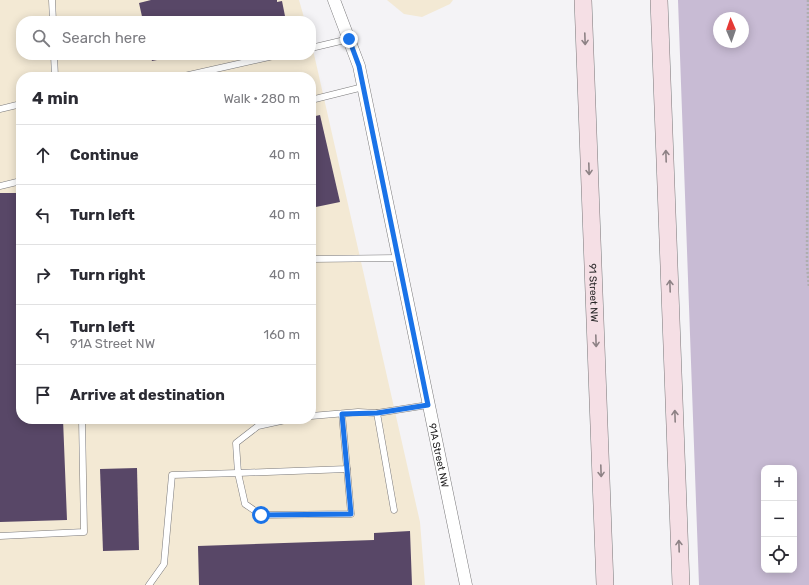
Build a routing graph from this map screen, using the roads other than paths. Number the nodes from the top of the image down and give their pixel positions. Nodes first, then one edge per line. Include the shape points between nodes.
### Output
1 (52, 0) edge
2 (334, 0) edge
3 (583, 0) edge
4 (660, 0) edge
5 (53, 16) edge
6 (349, 39) junction
7 (316, 47) edge
8 (54, 60) edge
9 (256, 60) edge
10 (55, 72) edge
11 (202, 72) edge
12 (363, 87) junction
13 (316, 99) edge
14 (16, 105) edge
15 (0, 109) edge
16 (16, 182) edge
17 (0, 186) edge
18 (398, 258) junction
19 (316, 259) edge
20 (428, 405) junction
21 (377, 413) junction
22 (342, 414) junction
23 (316, 416) edge
24 (82, 424) edge
25 (267, 424) edge
26 (347, 468) junction
27 (238, 473) junction
28 (394, 510) dead end
29 (0, 536) edge
30 (149, 585) edge
31 (466, 585) edge
32 (605, 585) edge
33 (681, 585) edge

1 - 5 lane
2 - 6 street, 91A Street NW
3 -> 32 main road, 91 Street NW
33 -> 4 main road
6 - 7 lane
6 - 12 street, 91A Street NW via 359,66
8 - 10 lane
9 - 11 lane
12 - 13 lane
12 - 18 street, 91A Street NW
14 - 15 lane
16 - 17 lane
18 - 19 lane
18 - 20 street, 91A Street NW
20 - 21 lane
20 - 31 street, 91A Street NW
21 - 22 lane
21 - 28 lane
22 - 23 lane
22 - 26 lane
24 - 29 lane via 84,532
25 - 27 lane via 258,426 236,443
26 - 27 lane
26 - 27 lane via 351,514 261,515 245,504
27 - 30 lane via 172,475 164,564

